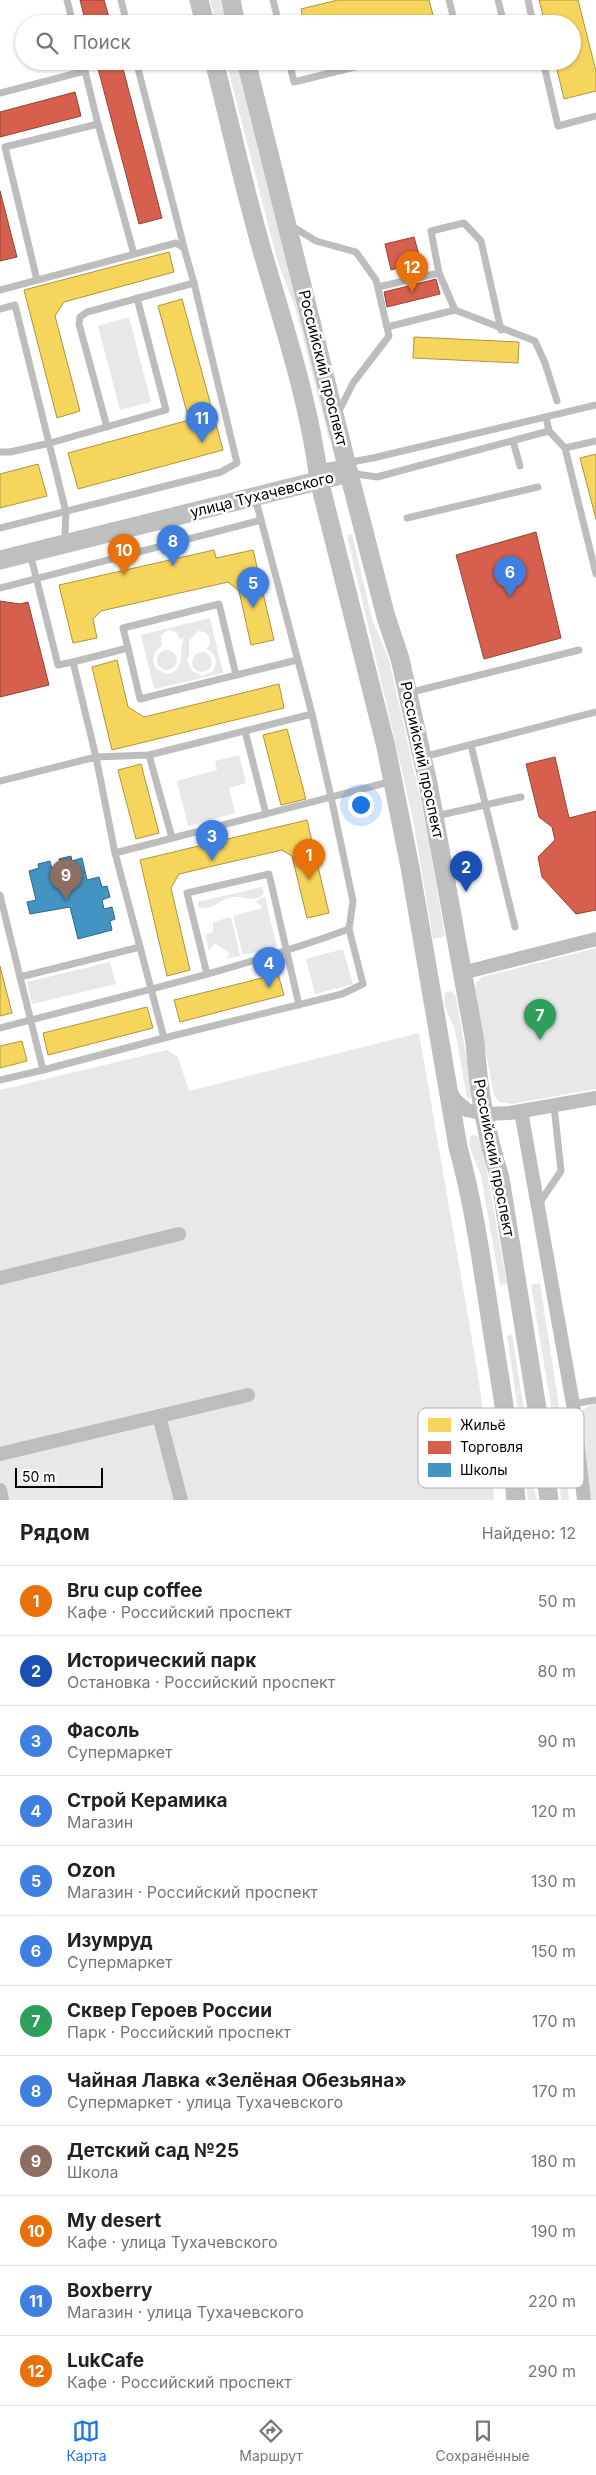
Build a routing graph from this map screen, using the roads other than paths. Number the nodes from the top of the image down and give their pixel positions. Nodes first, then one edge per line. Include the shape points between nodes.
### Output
1 (67, 0) edge
2 (121, 0) edge
3 (199, 0) edge
4 (230, 0) edge
5 (272, 0) edge
6 (449, 0) edge
7 (498, 0) edge
8 (528, 0) edge
9 (71, 15) edge
10 (125, 15) edge
11 (203, 15) edge
12 (234, 15) edge
13 (276, 15) edge
14 (453, 15) edge
15 (502, 15) edge
16 (532, 15) edge
17 (138, 70) edge
18 (216, 70) edge
19 (248, 70) edge
20 (291, 70) edge
21 (343, 70) edge
22 (545, 70) edge
23 (85, 71) joint
24 (0, 93) edge
25 (596, 116) edge
26 (98, 124) junction
27 (286, 222) junction
28 (184, 248) junction
29 (134, 254) junction
30 (439, 273) junction
31 (37, 280) junction
32 (194, 282) junction
33 (378, 287) junction
34 (0, 290) edge
35 (137, 298) junction
36 (0, 309) edge
37 (455, 310) junction
38 (387, 327) junction
39 (501, 330) junction
40 (557, 401) dead end
41 (596, 405) edge
42 (546, 417) junction
43 (335, 418) junction
44 (107, 427) junction
45 (549, 431) junction
46 (513, 441) junction
47 (596, 441) edge
48 (50, 443) junction
49 (565, 448) junction
50 (0, 452) edge
51 (520, 466) dead end
52 (348, 467) junction
53 (318, 474) junction
54 (538, 487) dead end
55 (254, 497) junction
56 (66, 512) junction
57 (407, 518) dead end
58 (261, 520) junction
59 (0, 528) edge
60 (68, 543) junction
61 (30, 553) junction
62 (0, 560) edge
63 (596, 574) edge
64 (37, 579) junction
65 (0, 588) edge
66 (128, 648) junction
67 (579, 650) dead end
68 (297, 660) junction
69 (73, 662) junction
70 (236, 676) junction
71 (408, 693) junction
72 (596, 712) edge
73 (312, 714) junction
74 (245, 731) junction
75 (471, 745) junction
76 (150, 755) junction
77 (96, 756) junction
78 (422, 757) junction
79 (0, 781) edge
80 (393, 781) junction
81 (331, 797) junction
82 (521, 797) dead end
83 (485, 804) junction
84 (266, 814) junction
85 (434, 816) junction
86 (172, 838) junction
87 (115, 853) junction
88 (0, 895) edge
89 (515, 927) dead end
90 (349, 929) junction
91 (596, 939) edge
92 (140, 947) junction
93 (287, 952) junction
94 (462, 973) junction
95 (207, 974) junction
96 (20, 977) junction
97 (152, 990) junction
98 (299, 1005) junction
99 (30, 1020) junction
100 (0, 1028) edge
101 (164, 1038) junction
102 (43, 1070) junction
103 (0, 1080) edge
104 (448, 1087) junction
105 (596, 1098) edge
106 (554, 1106) junction
107 (516, 1112) junction
108 (485, 1114) junction
109 (500, 1178) junction
110 (538, 1205) junction
111 (180, 1234) dead end
112 (0, 1278) edge
113 (248, 1395) dead end
114 (596, 1400) edge
115 (573, 1404) junction
116 (506, 1408) edge
117 (537, 1408) edge
118 (573, 1408) edge
119 (159, 1416) junction
120 (0, 1454) edge
121 (0, 1490) edge
122 (2, 1500) edge
123 (181, 1500) edge

1 - 9 lane
2 - 10 lane
3 - 11 main road
4 - 12 main road
5 - 13 lane
6 - 14 lane
7 - 15 lane
8 - 16 lane
17 - 28 lane
18 - 53 main road, Российский проспект via 267,270 282,313 315,445
19 - 27 main road, Российский проспект
20 - 21 lane via 294,82
22 - 25 lane via 558,126
23 - 24 lane
23 - 26 lane
26 - 29 lane
26 - 31 lane via 5,147
27 - 33 lane via 316,241 356,252
27 - 43 main road, Российский проспект
28 - 29 lane via 176,243
28 - 32 lane
29 - 31 lane
30 - 33 lane
30 - 37 lane
30 - 39 lane via 431,231 464,223 481,241
31 - 34 lane
32 - 35 lane
32 - 56 lane via 237,463 221,472
33 - 38 lane
35 - 44 lane via 87,312 80,317
35 - 44 lane via 166,410
36 - 48 lane via 15,305
37 - 38 lane
37 - 39 lane
38 - 43 lane via 389,336 353,383
39 - 40 lane via 535,342
41 - 42 lane
42 - 45 lane
42 - 52 lane via 373,458
43 - 52 main road, Российский проспект
44 - 48 lane
45 - 46 lane
45 - 49 lane
46 - 51 lane
46 - 52 lane via 378,477
47 - 49 lane
48 - 50 lane
48 - 56 lane
49 - 63 lane
52 - 53 main road, улица Тухачевского
52 - 71 main road, Российский проспект
53 - 55 main road, улица Тухачевского
53 - 80 main road, Российский проспект
54 - 57 lane
55 - 58 lane
55 - 60 main road, улица Тухачевского
56 - 59 lane
56 - 60 lane
58 - 64 lane
58 - 68 lane
60 - 61 main road, улица Тухачевского
61 - 62 main road, улица Тухачевского
61 - 64 lane
64 - 65 lane
64 - 69 lane via 58,665
66 - 69 lane
66 - 70 lane via 140,699
66 - 70 lane via 123,628 219,604
67 - 71 lane
68 - 70 lane
68 - 73 lane
69 - 77 lane
71 - 78 main road, Российский проспект
72 - 75 lane
73 - 74 lane
73 - 81 lane
74 - 76 lane
74 - 84 lane
75 - 78 lane
75 - 83 lane
76 - 77 lane
76 - 86 lane
77 - 79 lane
77 - 87 lane
78 - 85 main road, Российский проспект
80 - 81 lane
80 - 104 main road, Российский проспект
81 - 84 lane
81 - 90 lane via 353,901
82 - 83 lane
83 - 85 lane
83 - 89 lane
84 - 86 lane
85 - 94 main road, Российский проспект
86 - 87 lane
87 - 92 lane
88 - 96 lane
90 - 93 lane
90 - 98 lane via 363,984 342,994
91 - 94 street
92 - 96 lane
92 - 97 lane
93 - 95 lane
93 - 95 lane via 269,874 188,893
93 - 98 lane
94 - 108 main road, Российский проспект
95 - 97 lane
96 - 99 lane
97 - 99 lane
97 - 101 lane
98 - 101 lane
99 - 100 lane
99 - 102 lane
101 - 102 lane
102 - 103 lane
104 - 108 street via 466,1110
104 - 116 main road, Российский проспект
105 - 106 street
106 - 107 street
106 - 110 lane via 561,1170
107 - 108 street
107 - 109 street via 496,1129
107 - 110 street
108 - 109 main road, Российский проспект via 491,1152
109 - 117 main road, Российский проспект
110 - 115 street
111 - 112 street
113 - 119 street
114 - 115 lane
115 - 118 street
119 - 120 street
119 - 123 street
121 - 122 street

